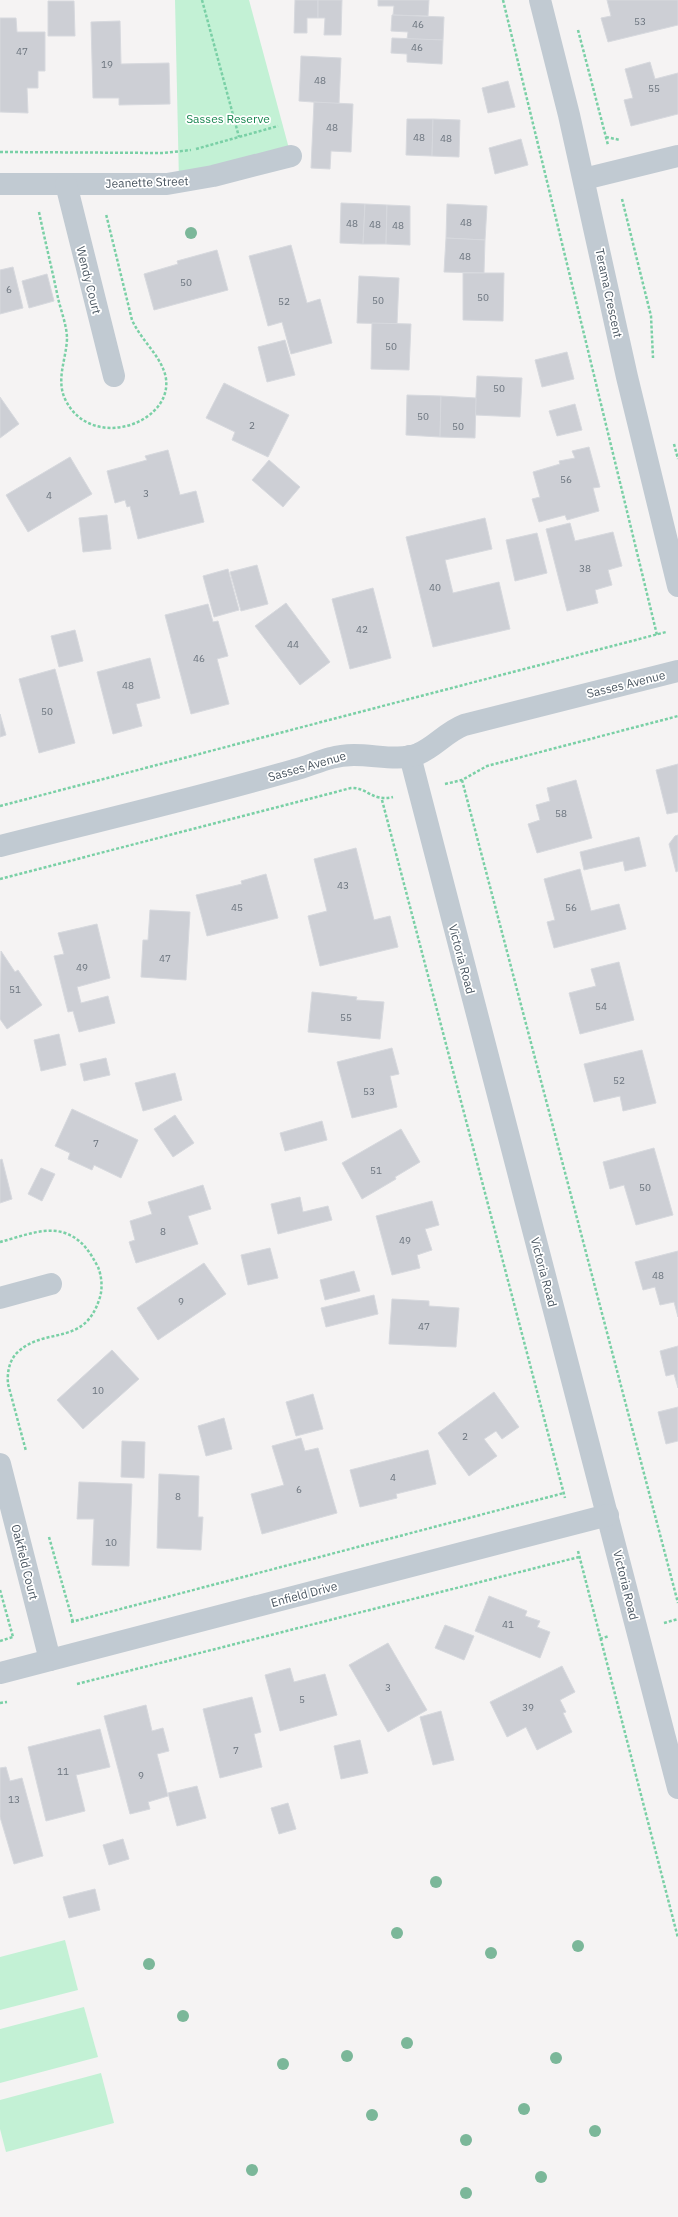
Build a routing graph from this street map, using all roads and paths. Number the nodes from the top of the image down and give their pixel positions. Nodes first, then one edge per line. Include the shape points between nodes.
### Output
1 (202, 0) edge
2 (503, 0) edge
3 (540, 0) edge
4 (577, 23) dead end
5 (278, 126) dead end
6 (239, 137) junction
7 (606, 137) dead end
8 (0, 152) edge
9 (291, 156) dead end
10 (678, 156) edge
11 (584, 179) junction
12 (0, 184) edge
13 (66, 184) junction
14 (620, 192) dead end
15 (653, 360) dead end
16 (114, 376) dead end
17 (672, 438) dead end
18 (678, 459) edge
19 (678, 586) edge
20 (666, 632) dead end
21 (657, 635) junction
22 (678, 671) edge
23 (678, 716) edge
24 (410, 756) junction
25 (462, 780) junction
26 (445, 784) dead end
27 (394, 797) dead end
28 (382, 800) junction
29 (0, 806) edge
30 (0, 846) edge
31 (0, 879) edge
32 (0, 1242) edge
33 (51, 1284) dead end
34 (0, 1298) edge
35 (27, 1453) dead end
36 (0, 1464) edge
37 (608, 1515) junction
38 (48, 1530) dead end
39 (0, 1590) edge
40 (678, 1603) edge
41 (678, 1619) edge
42 (659, 1624) dead end
43 (615, 1635) dead end
44 (600, 1639) junction
45 (0, 1641) edge
46 (50, 1660) junction
47 (0, 1673) edge
48 (70, 1686) dead end
49 (8, 1701) dead end
50 (0, 1703) edge
51 (678, 1788) edge
52 (678, 1938) edge

1 - 6 path
2 - 21 path
3 - 11 street, Terama Crescent
4 - 7 path
5 - 6 path
6 - 8 path via 195,149 163,153
9 - 13 street, Jeanette Street via 191,181 142,185
10 - 11 street
11 - 19 street, Terama Crescent via 627,377
12 - 13 street, Jeanette Street
13 - 16 street, Wendy Court
14 - 15 path via 652,316
17 - 18 path
20 - 21 path
21 - 29 path
22 - 24 street, Sasses Avenue via 464,725 443,735 426,751
23 - 25 path via 486,766
24 - 30 street, Sasses Avenue via 345,754 294,770
24 - 37 street, Victoria Road
25 - 26 path
25 - 40 path
27 - 28 path
28 - 31 path via 351,788
28 - 38 path via 564,1493 73,1622
32 - 35 path via 52,1230 73,1236 92,1255 101,1282 98,1305 83,1325 74,1331 27,1346 14,1355 7,1374 8,1384
33 - 34 street
36 - 46 street, Oakfield Court
37 - 46 street, Enfield Drive
37 - 51 street, Victoria Road
39 - 45 path via 12,1638
41 - 42 path
43 - 44 path
44 - 48 path via 579,1557
44 - 52 path
46 - 47 street, Enfield Drive
49 - 50 path

